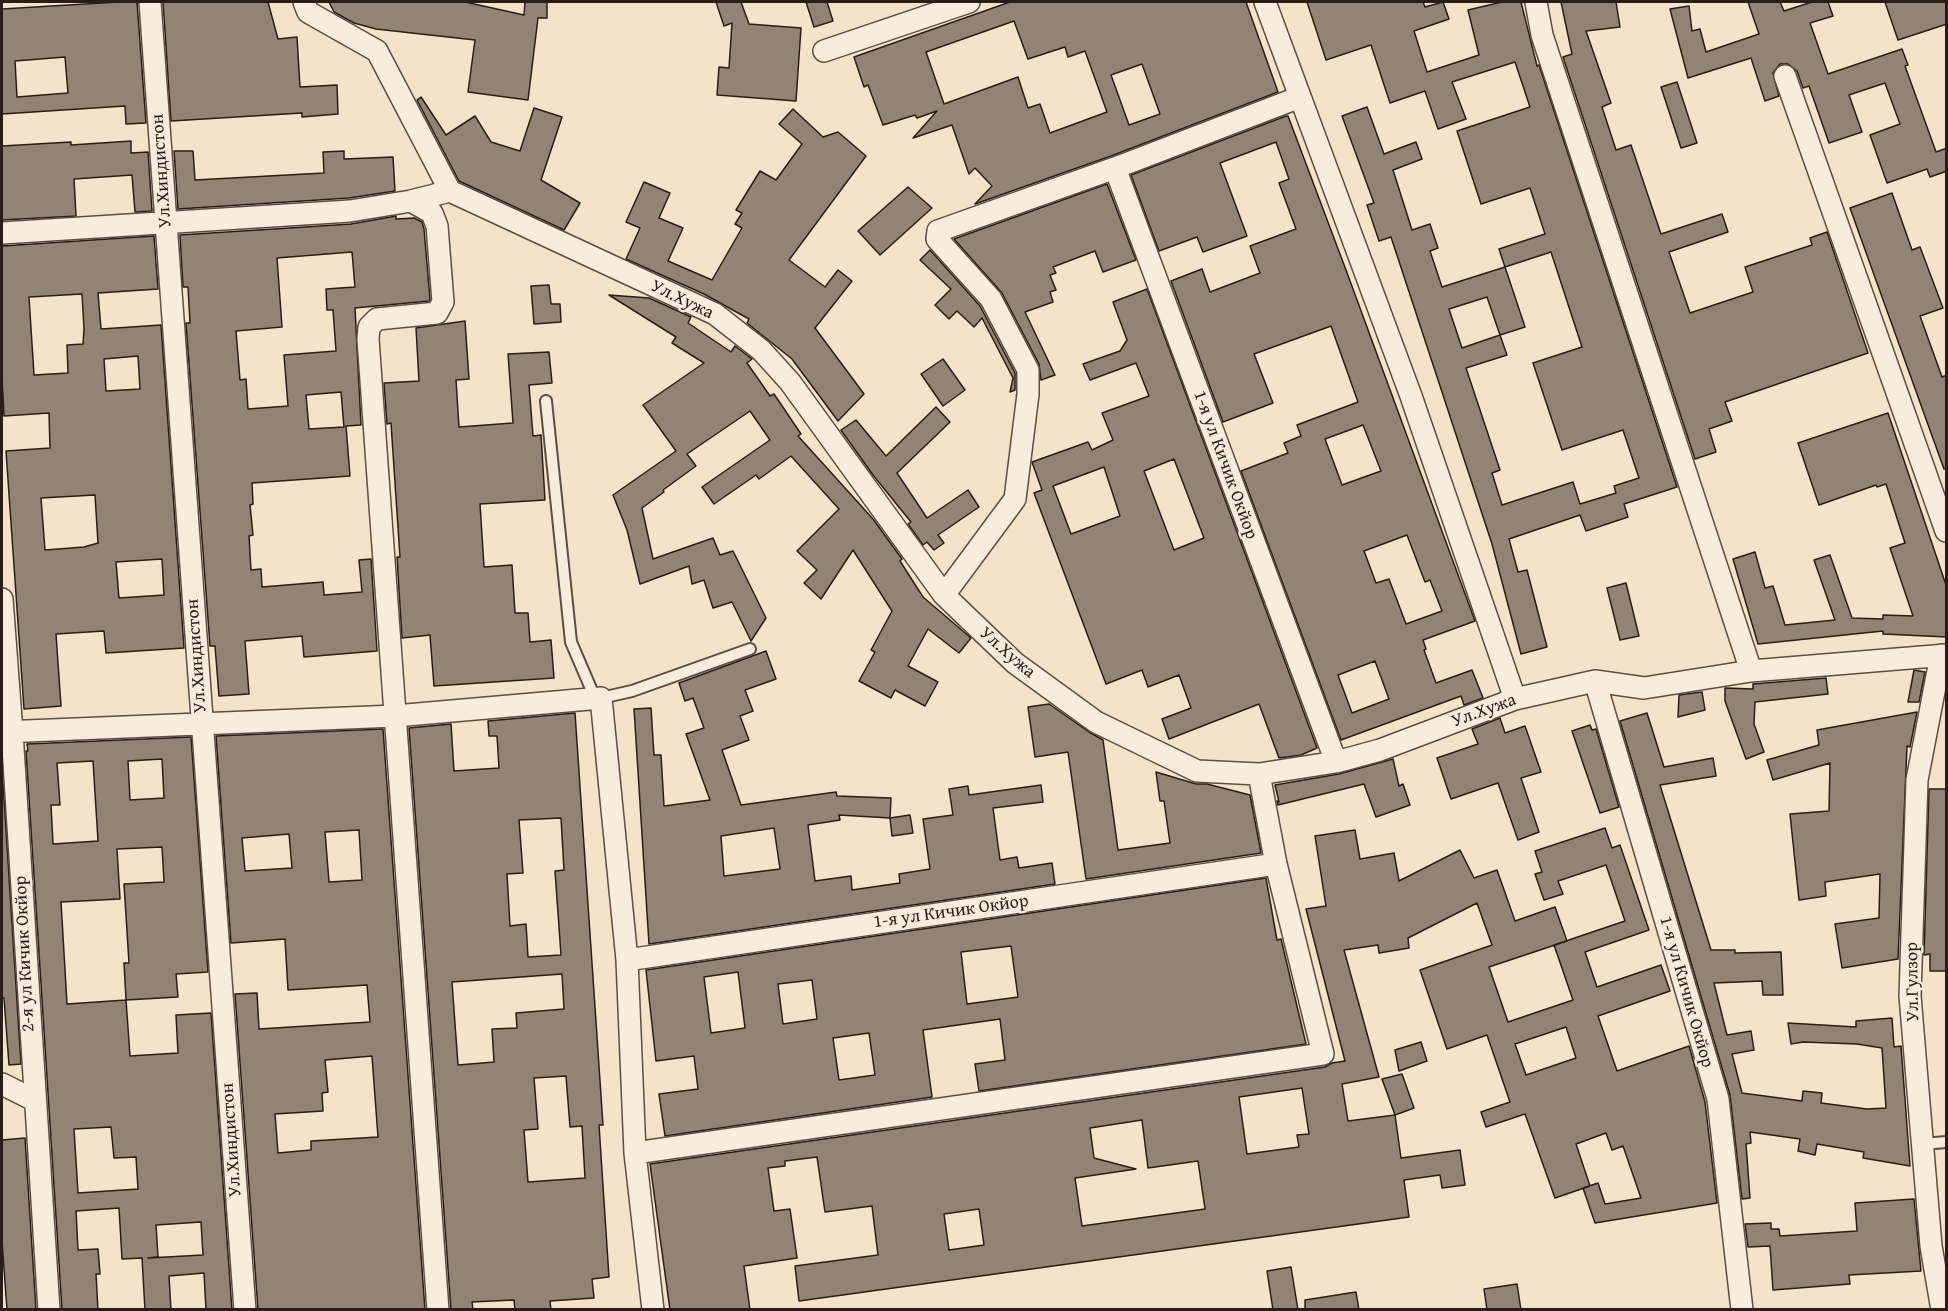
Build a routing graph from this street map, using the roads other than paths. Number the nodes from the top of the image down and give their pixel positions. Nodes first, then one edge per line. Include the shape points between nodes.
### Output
1 (150, 2) edge
2 (304, 2) edge
3 (969, 2) edge
4 (1265, 2) edge
5 (1536, 2) edge
6 (824, 51) dead end
7 (1785, 76) dead end
8 (1300, 97) junction
9 (1115, 168) junction
10 (450, 191) junction
11 (411, 201) junction
12 (166, 222) junction
13 (2, 233) edge
14 (546, 401) dead end
15 (1947, 531) edge
16 (944, 595) junction
17 (2, 599) edge
18 (750, 649) dead end
19 (1944, 655) edge
20 (1751, 671) junction
21 (1595, 681) junction
22 (601, 698) junction
23 (1515, 699) junction
24 (395, 716) junction
25 (201, 722) junction
26 (7, 732) edge
27 (1336, 762) junction
28 (1259, 774) junction
29 (1276, 864) junction
30 (627, 960) junction
31 (2, 1083) edge
32 (34, 1100) junction
33 (1947, 1142) edge
34 (1923, 1144) junction
35 (635, 1153) junction
36 (49, 1310) edge
37 (245, 1310) edge
38 (438, 1310) edge
39 (653, 1310) edge
40 (1742, 1310) edge
41 (1942, 1310) edge

1 - 12 street, Ул.Хиндистон
2 - 10 street via 308,12 377,51
3 - 6 street
4 - 8 street
5 - 20 street via 1542,35
7 - 15 street
8 - 9 street
8 - 23 street via 1411,396
9 - 16 street via 938,231 937,239 991,299 1028,370 1015,499
9 - 27 street, 1-я ул Кичик Окйор
10 - 11 street
10 - 16 street, Ул.Хужа via 714,314 761,350 790,382
11 - 12 street via 350,211
11 - 24 street via 432,213 437,226 443,302 437,313 377,319 369,327 368,339
12 - 13 street
12 - 25 street, Ул.Хиндистон
14 - 22 lane via 571,642 592,691
16 - 28 street, Ул.Хужа via 1015,663 1096,722 1197,771
17 - 26 street, 2-я ул Кичик Окйор
18 - 22 lane via 632,691
19 - 20 street, Ул.Хужа
19 - 34 street, Ул.Гулзор via 1916,791 1910,996
20 - 21 street, Ул.Хужа via 1644,688
21 - 23 street, Ул.Хужа
21 - 40 street, 1-я ул Кичик Окйор via 1718,1099
22 - 24 street
22 - 30 street
23 - 27 street, Ул.Хужа via 1380,750
24 - 25 street
24 - 38 street
25 - 26 street
25 - 37 street, Ул.Хиндистон
26 - 32 street, 2-я ул Кичик Окйор
27 - 28 street, Ул.Хужа
28 - 29 street
29 - 30 street, 1-я ул Кичик Окйор
29 - 35 street via 1323,1054
30 - 35 street
31 - 32 street
32 - 36 street, 2-я ул Кичик Окйор
33 - 34 lane
34 - 41 street, Ул.Гулзор via 1931,1246
35 - 39 street

